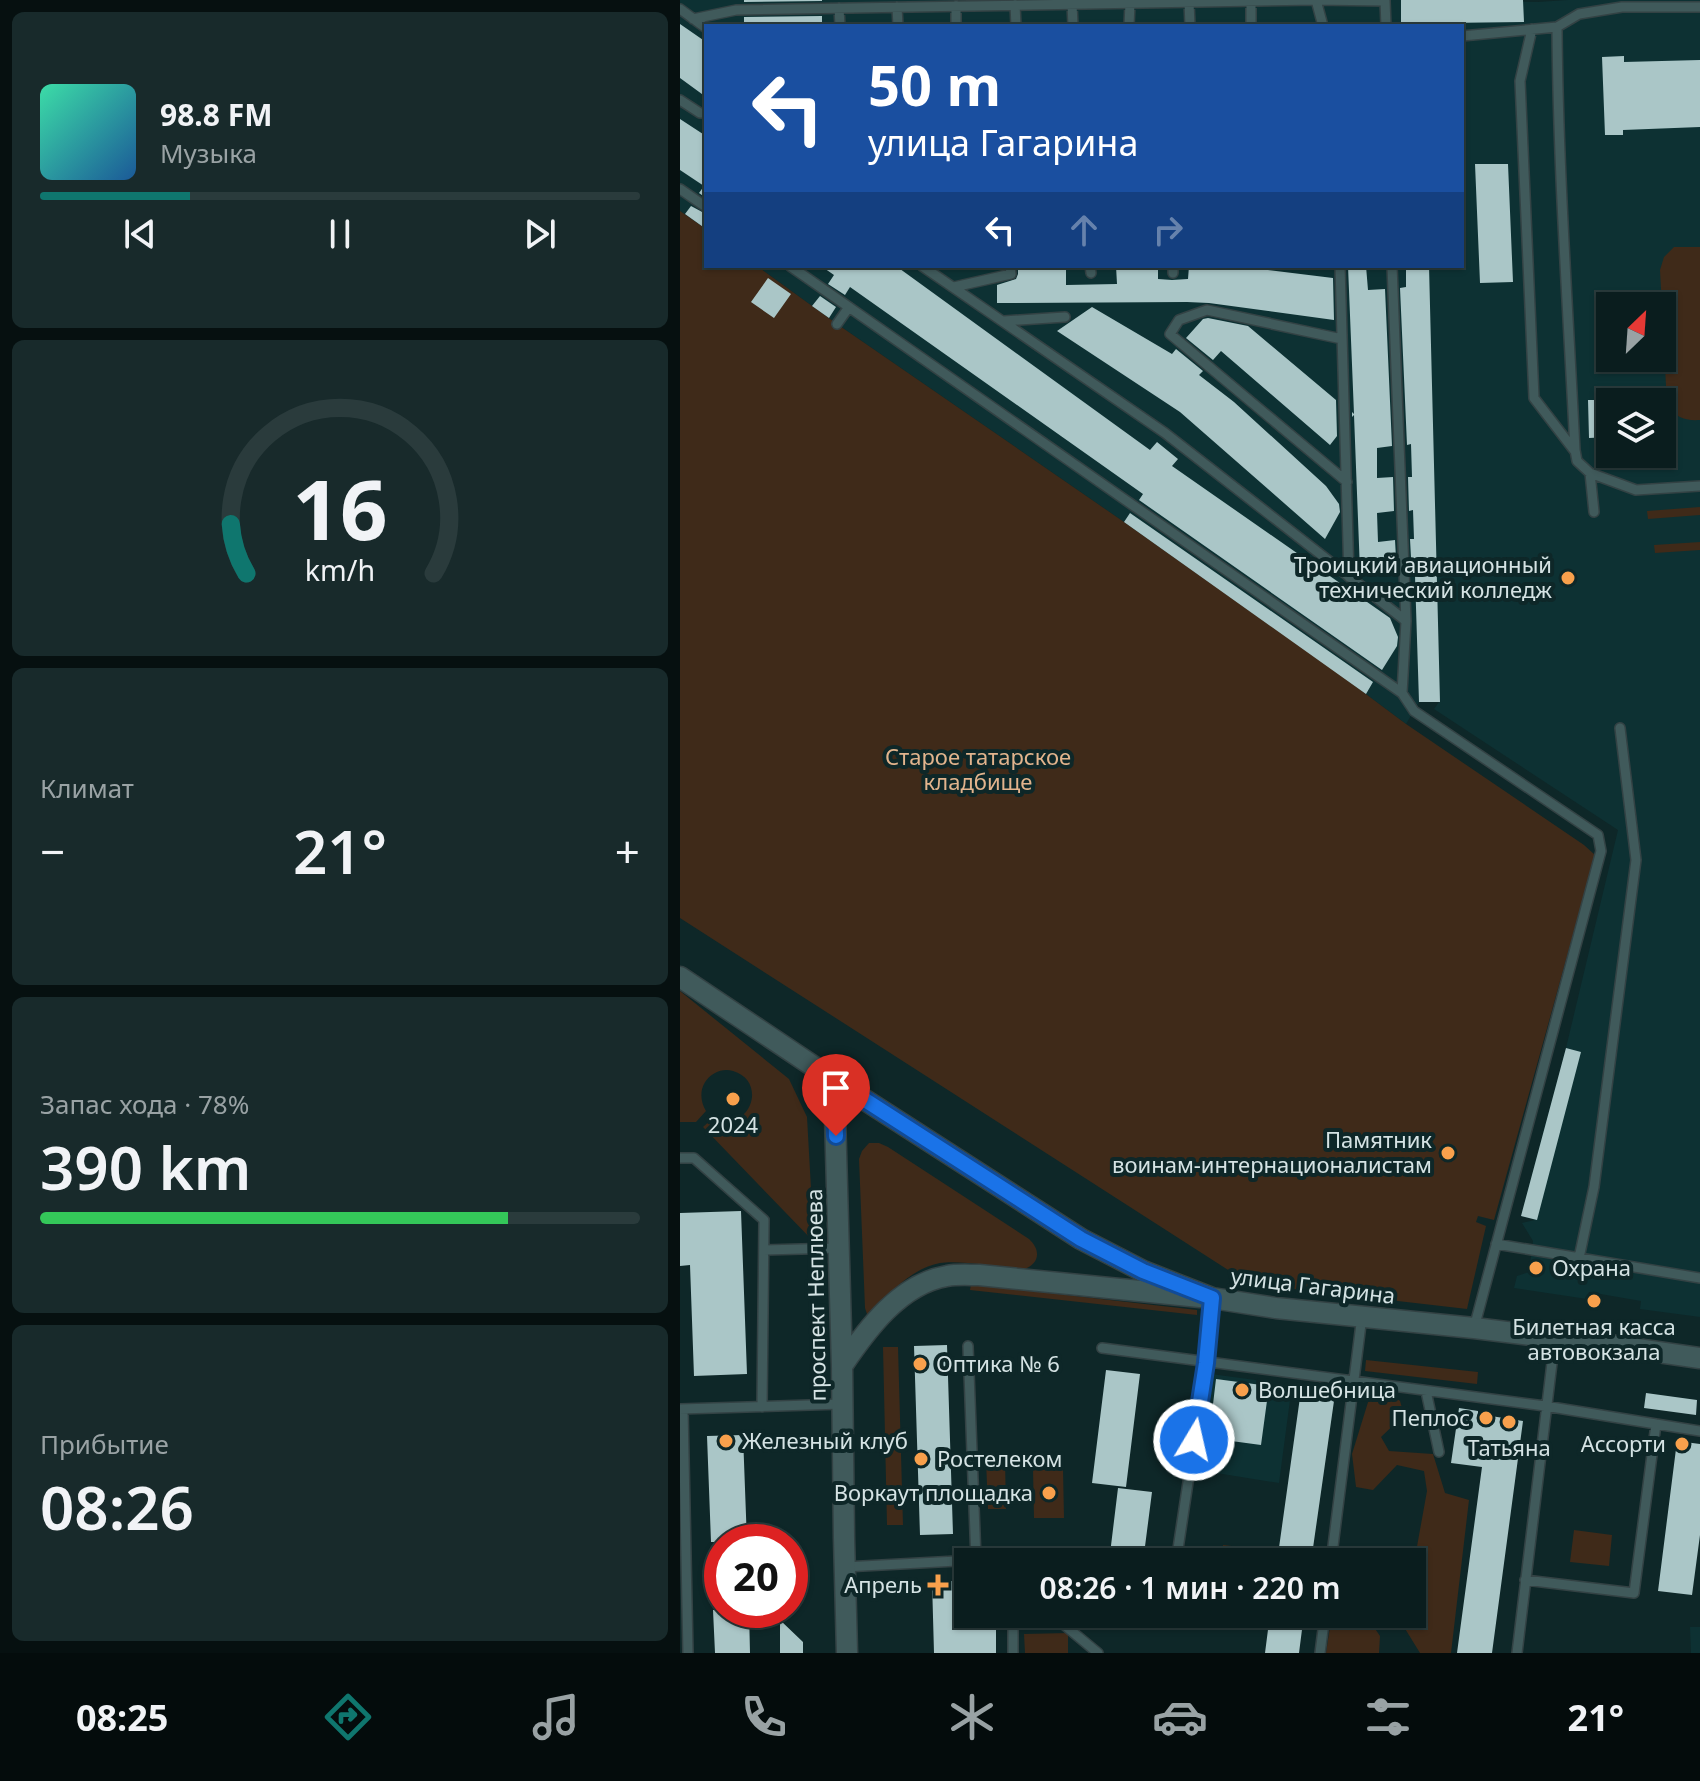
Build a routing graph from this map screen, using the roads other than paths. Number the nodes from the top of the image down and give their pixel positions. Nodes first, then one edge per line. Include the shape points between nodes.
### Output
1 (1316, 0) edge
2 (1251, 1) edge
3 (1189, 2) junction
4 (1130, 3) junction
5 (1072, 4) junction
6 (1015, 5) junction
7 (956, 6) junction
8 (897, 7) junction
9 (1700, 7) edge
10 (839, 8) junction
11 (680, 9) edge
12 (693, 19) junction
13 (840, 24) edge
14 (898, 24) edge
15 (956, 24) edge
16 (1016, 24) edge
17 (1073, 24) edge
18 (1129, 24) edge
19 (1190, 24) edge
20 (1251, 24) edge
21 (1322, 24) edge
22 (1386, 24) edge
23 (704, 27) edge
24 (1557, 27) junction
25 (1532, 29) junction
26 (1464, 36) edge
27 (680, 100) edge
28 (704, 115) edge
29 (680, 189) edge
30 (704, 206) edge
31 (793, 268) edge
32 (925, 268) edge
33 (1010, 268) edge
34 (1340, 268) edge
35 (1392, 268) edge
36 (954, 287) junction
37 (849, 307) junction
38 (1065, 317) dead end
39 (1004, 321) junction
40 (837, 324) dead end
41 (1342, 339) junction
42 (1575, 450) junction
43 (1590, 473) junction
44 (1347, 482) junction
45 (1700, 486) edge
46 (1594, 512) dead end
47 (1349, 577) junction
48 (1406, 621) junction
49 (1402, 693) junction
50 (1620, 728) dead end
51 (680, 977) edge
52 (834, 1080) junction
53 (680, 1158) edge
54 (1496, 1244) junction
55 (839, 1248) junction
56 (764, 1250) junction
57 (1579, 1258) junction
58 (1700, 1278) edge
59 (1212, 1298) junction
60 (1362, 1316) junction
61 (1474, 1328) junction
62 (1555, 1338) junction
63 (968, 1346) dead end
64 (1102, 1348) dead end
65 (1700, 1358) edge
66 (1206, 1363) junction
67 (842, 1366) junction
68 (1354, 1382) junction
69 (1426, 1391) junction
70 (842, 1404) junction
71 (1545, 1406) junction
72 (762, 1407) junction
73 (682, 1409) edge
74 (1656, 1424) junction
75 (1700, 1431) edge
76 (1439, 1452) dead end
77 (977, 1548) edge
78 (1178, 1548) edge
79 (1333, 1548) edge
80 (954, 1562) edge
81 (844, 1567) junction
82 (1525, 1580) junction
83 (1013, 1628) edge
84 (1066, 1628) edge
85 (1323, 1628) edge
86 (1089, 1649) edge
87 (688, 1653) edge
88 (847, 1653) edge
89 (1013, 1653) edge
90 (1098, 1653) edge
91 (1320, 1653) edge
92 (1517, 1653) edge

1 - 2 lane
1 - 21 lane
1 - 22 lane via 1385,1
2 - 3 lane
2 - 20 lane
3 - 4 lane
3 - 19 lane
4 - 5 lane
4 - 18 lane
5 - 6 lane
5 - 17 lane
6 - 7 lane
6 - 16 lane
7 - 8 lane
7 - 15 lane
8 - 10 lane
8 - 14 lane
9 - 24 lane via 1622,7 1579,14
10 - 12 lane via 736,10
10 - 13 lane
11 - 12 lane
12 - 23 lane
24 - 25 lane
24 - 42 lane
25 - 26 lane
25 - 42 lane via 1520,81 1534,398
27 - 28 lane
29 - 30 lane
31 - 37 lane
32 - 36 lane
33 - 36 lane via 1011,274
34 - 41 lane
35 - 48 lane
36 - 39 lane
37 - 40 lane
37 - 49 lane
38 - 39 lane
39 - 47 lane via 1165,433
41 - 44 lane
41 - 44 lane via 1207,310 1179,320 1170,334
42 - 43 lane via 1577,461
43 - 45 lane via 1636,490
43 - 46 lane
44 - 47 lane
47 - 48 lane
48 - 49 lane
49 - 54 lane via 1414,711 1598,835 1601,851
50 - 57 lane via 1636,860 1594,1187
51 - 52 main road, улица Гагарина
52 - 55 main road, проспект Неплюева
52 - 59 main road, улица Гагарина via 1081,1239
53 - 56 lane via 694,1158 764,1220
54 - 57 lane
54 - 61 lane
55 - 56 lane
55 - 67 main road, проспект Неплюева
56 - 72 lane
57 - 58 lane
59 - 60 main road, улица Гагарина
59 - 66 lane
59 - 67 main road via 947,1276 926,1282 892,1305
60 - 61 main road, улица Гагарина
60 - 68 lane
61 - 62 main road, улица Гагарина
62 - 65 main road, улица Гагарина
62 - 71 lane
63 - 77 lane
64 - 66 lane
66 - 68 lane
66 - 78 lane
67 - 70 main road, проспект Неплюева
68 - 69 lane
68 - 79 lane
69 - 71 lane
69 - 76 lane
70 - 72 lane
70 - 81 main road, проспект Неплюева
71 - 74 lane
71 - 82 lane
72 - 73 lane
73 - 87 lane
74 - 75 lane
74 - 82 lane via 1634,1593
80 - 81 lane
81 - 88 main road, проспект Неплюева
82 - 92 lane
83 - 89 lane
84 - 86 lane
85 - 91 lane
86 - 90 lane

